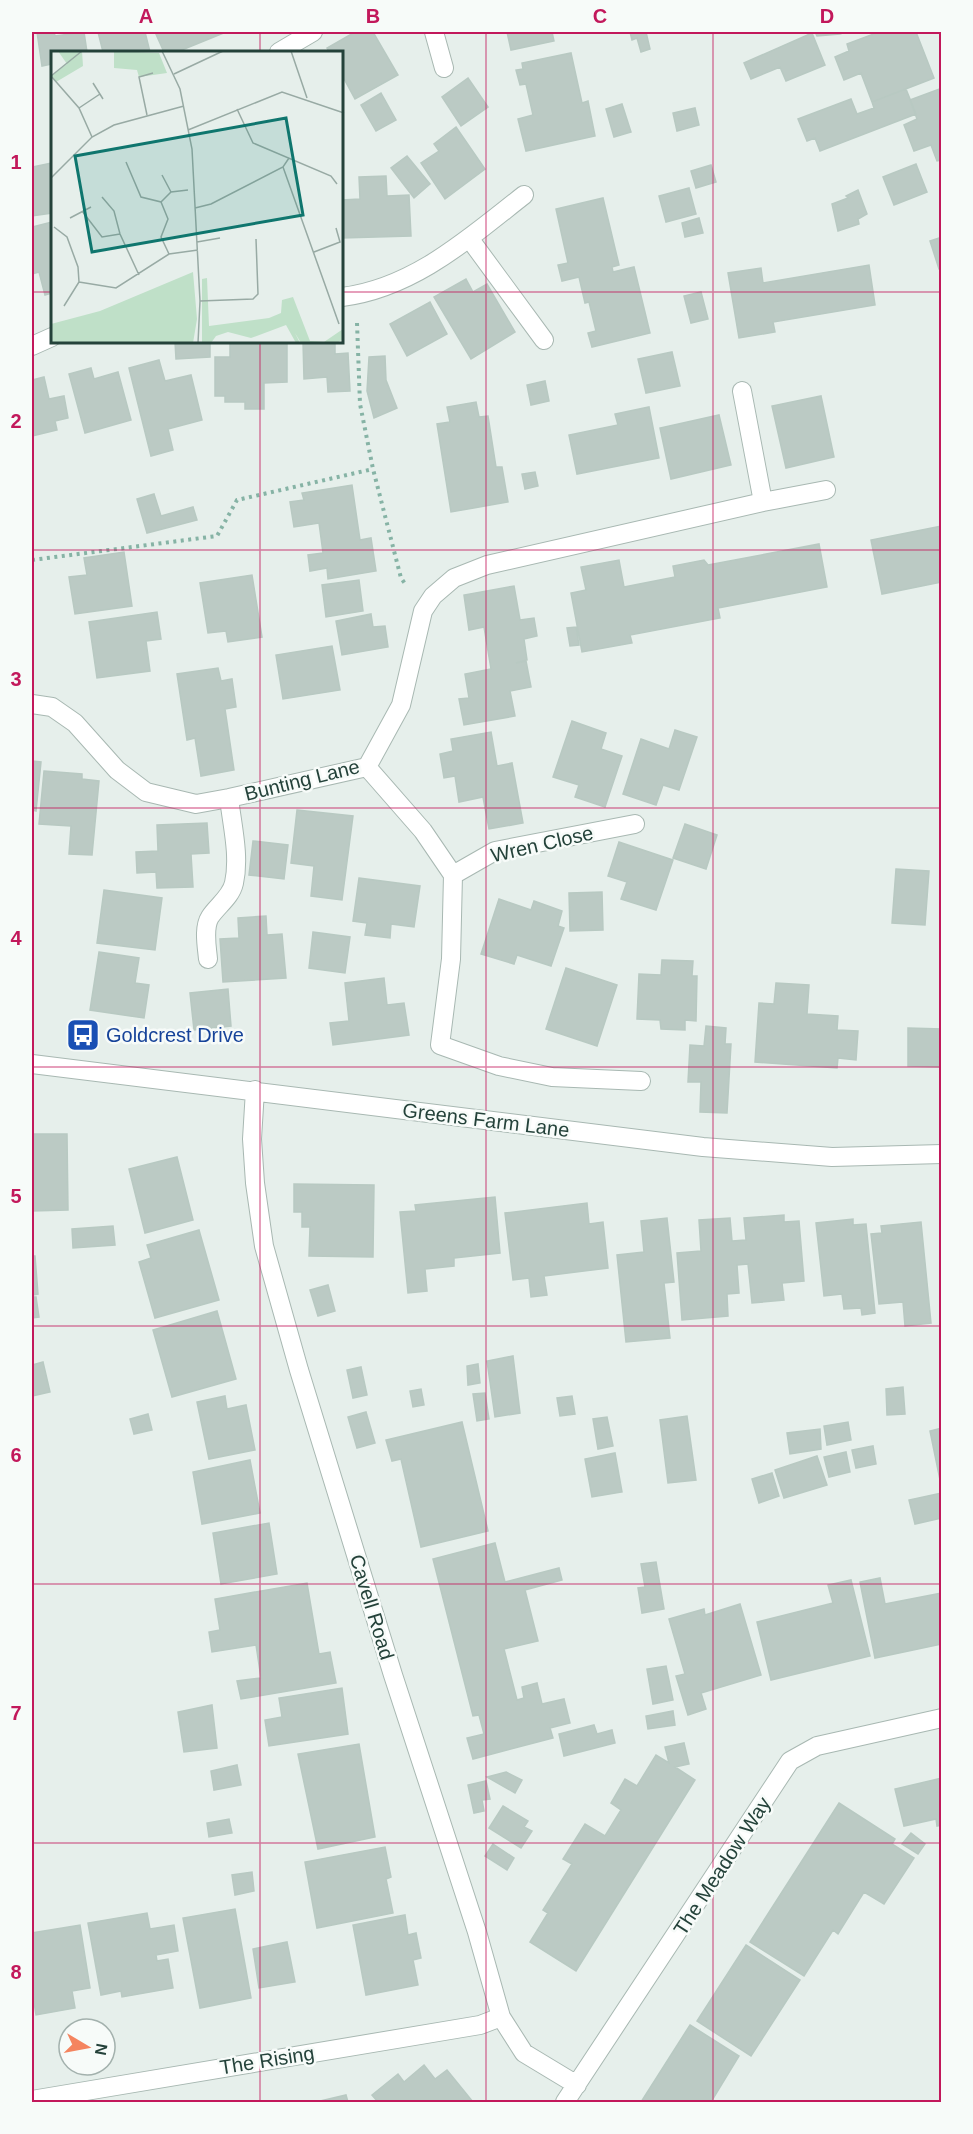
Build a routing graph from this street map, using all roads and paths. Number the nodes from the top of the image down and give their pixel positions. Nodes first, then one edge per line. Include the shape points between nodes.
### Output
1 (313, 32) edge
2 (434, 32) edge
3 (281, 51) edge
4 (444, 68) dead end
5 (524, 195) dead end
6 (469, 238) junction
7 (349, 296) edge
8 (51, 337) edge
9 (544, 340) dead end
10 (32, 346) edge
11 (742, 391) dead end
12 (373, 469) junction
13 (826, 490) dead end
14 (763, 502) junction
15 (32, 560) edge
16 (423, 611) junction
17 (32, 704) edge
18 (367, 767) junction
19 (229, 798) junction
20 (634, 824) dead end
21 (453, 875) junction
22 (208, 959) dead end
23 (32, 1064) edge
24 (641, 1082) dead end
25 (255, 1090) junction
26 (942, 1154) edge
27 (942, 1718) edge
28 (501, 2017) junction
29 (577, 2085) junction
30 (32, 2100) edge
31 (565, 2103) edge

1 - 3 street
2 - 4 street
5 - 6 street
6 - 7 street via 405,279
6 - 9 street
7 - 12 path via 360,404
8 - 10 street
11 - 14 street
12 - 15 path via 237,500 217,536
12 - 16 path via 401,578
13 - 14 street, Bunting Lane
14 - 16 street, Bunting Lane via 488,565 454,578
16 - 18 street, Bunting Lane via 401,705
17 - 19 street, Bunting Lane via 52,707 75,723 117,770 146,792 196,804
18 - 19 street, Bunting Lane
18 - 21 street via 423,831
19 - 22 street via 236,864 234,885 206,925
20 - 21 street, Wren Close via 495,851
21 - 24 street via 451,959 440,1045 499,1066 552,1077
23 - 25 street, Greens Farm Lane
25 - 26 street, Greens Farm Lane via 703,1148 832,1157
25 - 28 street, Cavell Road via 252,1139 264,1246
27 - 29 street, The Meadow Way via 817,1746 790,1761
28 - 29 street, Cavell Road via 524,2053
28 - 30 street, The Rising via 480,2025
29 - 31 street, The Meadow Way

